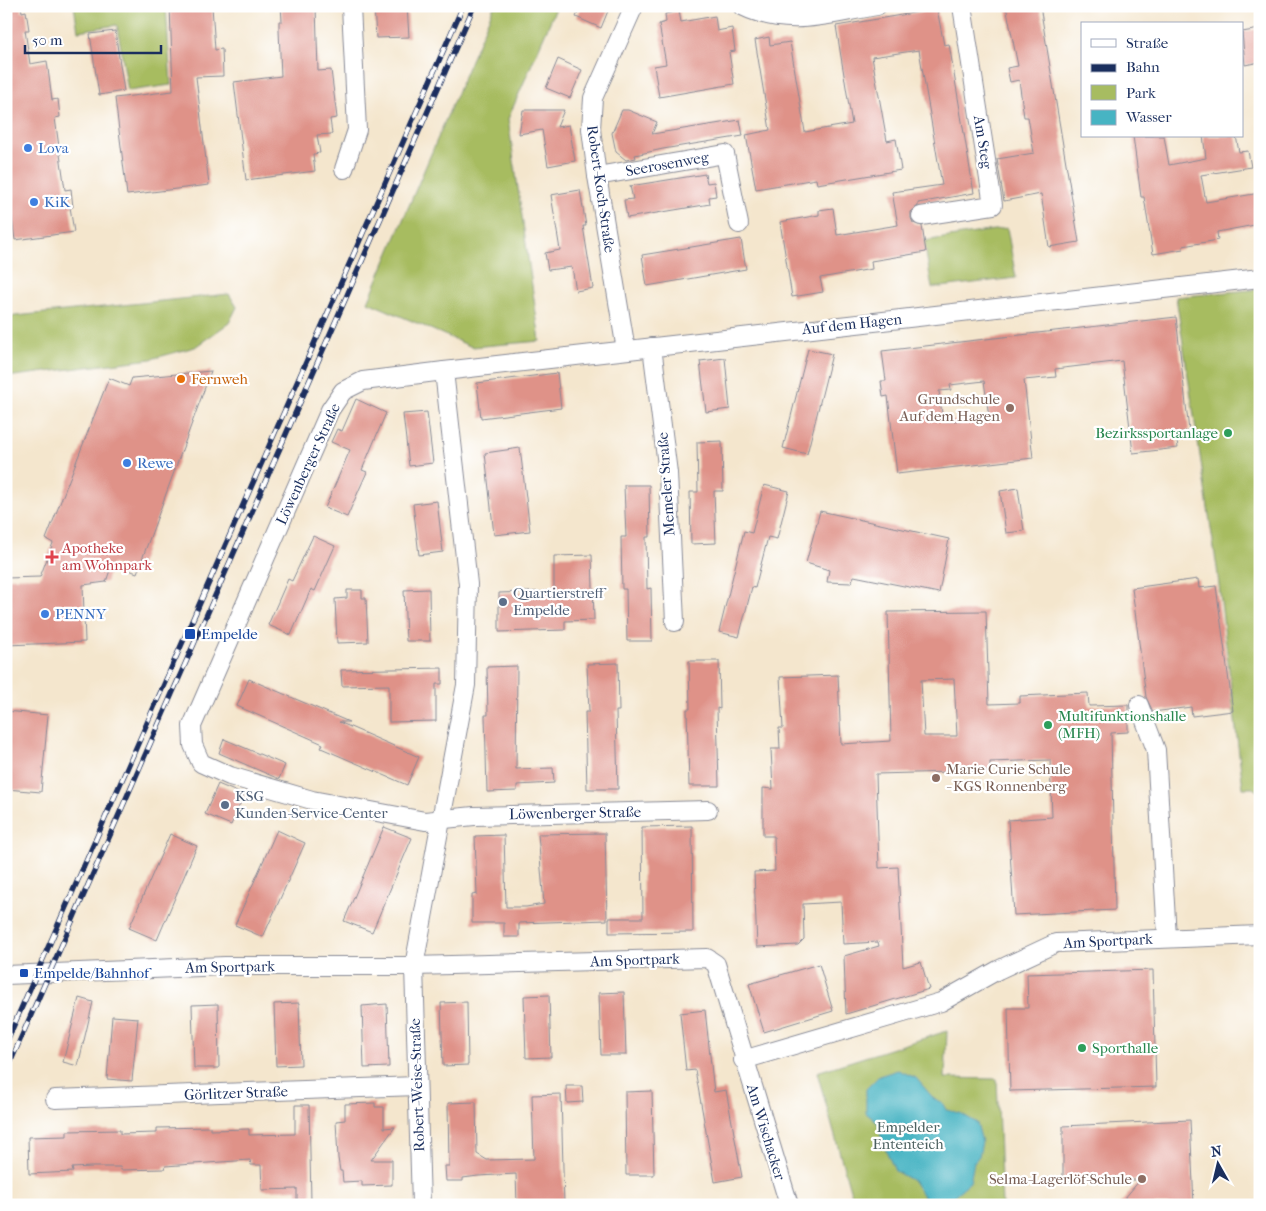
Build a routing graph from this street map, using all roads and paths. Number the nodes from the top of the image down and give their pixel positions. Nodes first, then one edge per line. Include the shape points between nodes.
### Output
1 (351, 6) edge
2 (634, 6) edge
3 (742, 6) edge
4 (877, 6) edge
5 (962, 6) edge
6 (344, 168) dead end
7 (597, 176) junction
8 (921, 216) dead end
9 (739, 224) dead end
10 (1260, 278) edge
11 (652, 347) junction
12 (626, 350) junction
13 (444, 371) junction
14 (675, 622) dead end
15 (1139, 705) dead end
16 (708, 810) dead end
17 (442, 819) junction
18 (1260, 935) edge
19 (1167, 937) junction
20 (414, 966) junction
21 (6, 975) edge
22 (744, 1060) junction
23 (418, 1086) junction
24 (55, 1099) dead end
25 (421, 1205) edge
26 (789, 1205) edge

1 - 6 street via 357,130
2 - 7 street, Robert-Koch-Straße via 593,98 591,129
3 - 4 street via 770,18 794,20
5 - 8 street, Am Steg via 993,205
7 - 9 street, Seerosenweg via 725,154
7 - 12 street, Robert-Koch-Straße
10 - 11 street, Auf dem Hagen
11 - 12 street, Auf dem Hagen
11 - 14 street, Memeler Straße via 668,473
12 - 13 street, Auf dem Hagen
13 - 17 street via 468,584 466,684
13 - 17 street, Löwenberger Straße via 362,381 343,391 330,410 192,726 193,745 200,763 230,776 352,809 425,821
15 - 19 street, Am Sportpark via 1156,750
16 - 17 street, Löwenberger Straße
17 - 20 street
18 - 19 street, Am Sportpark
19 - 22 street, Am Sportpark via 1056,943 941,1002
20 - 21 street, Am Sportpark via 225,966
20 - 22 street, Am Sportpark via 706,958 716,964
20 - 23 street, Robert-Weise-Straße
22 - 26 street, Am Wischacker
23 - 24 street, Görlitzer Straße
23 - 25 street, Robert-Weise-Straße

